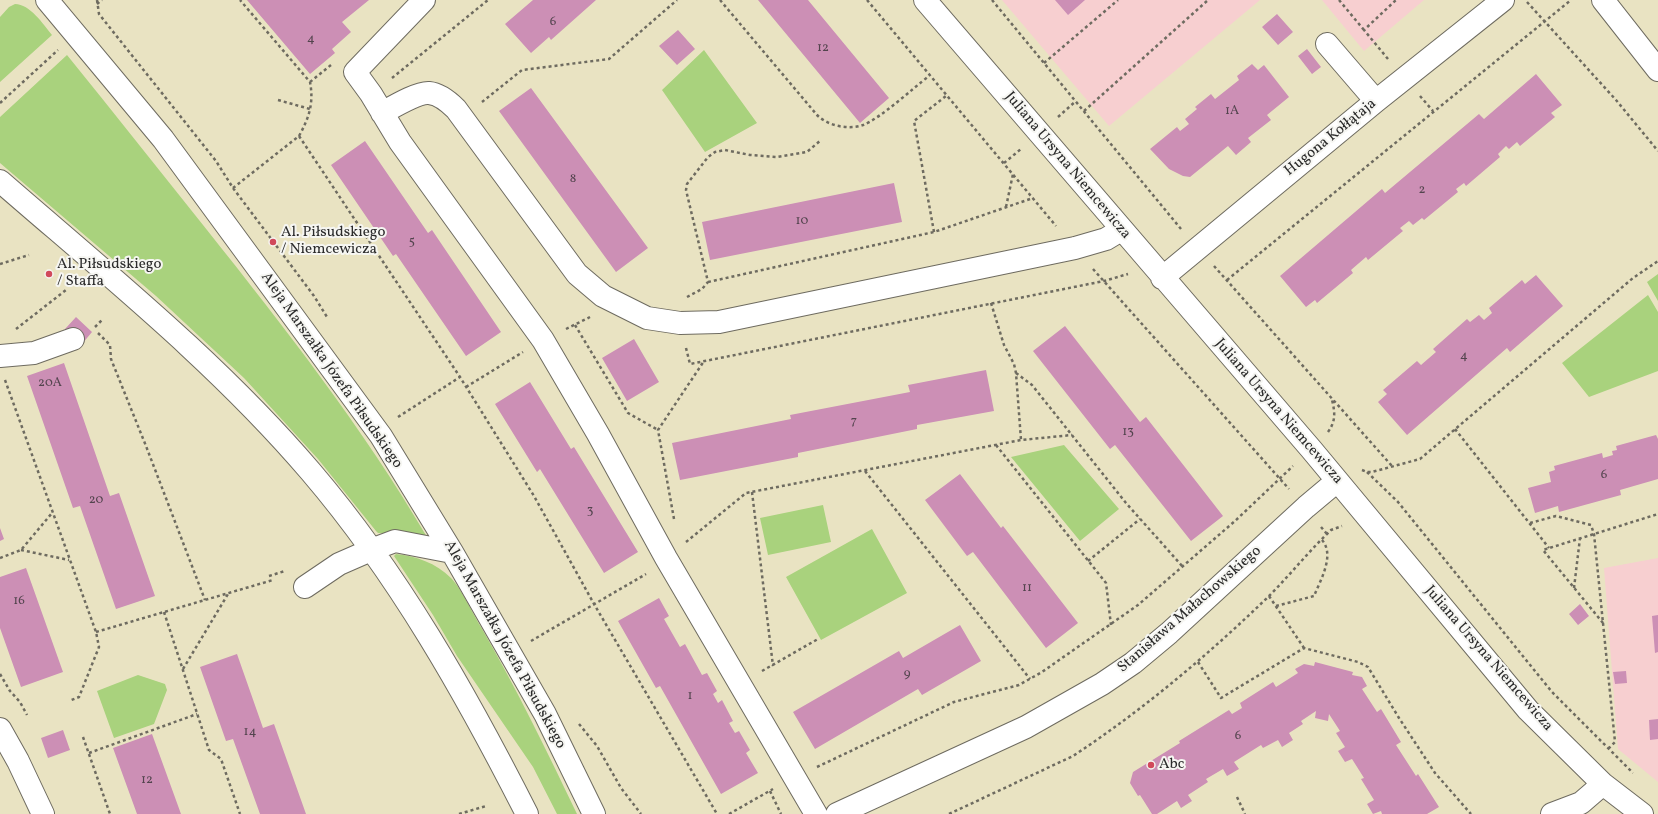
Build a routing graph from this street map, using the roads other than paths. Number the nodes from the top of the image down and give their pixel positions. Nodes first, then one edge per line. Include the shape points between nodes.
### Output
1 (47, 0) edge
2 (424, 0) edge
3 (925, 0) edge
4 (1503, 0) edge
5 (1603, 0) edge
6 (1327, 44) dead end
7 (1658, 70) edge
8 (1376, 101) junction
9 (382, 113) junction
10 (0, 181) edge
11 (1122, 230) junction
12 (1162, 278) junction
13 (73, 339) dead end
14 (2, 366) edge
15 (1337, 481) junction
16 (371, 550) junction
17 (452, 552) junction
18 (305, 587) dead end
19 (0, 729) edge
20 (1603, 784) junction
21 (596, 811) edge
22 (43, 814) edge
23 (527, 814) edge
24 (816, 814) edge
25 (837, 814) edge
26 (1552, 814) edge
27 (1642, 814) edge

1 - 17 street, Aleja Marszałka Józefa Piłsudskiego via 163,139 381,436
2 - 9 street via 355,72
3 - 11 street, Juliana Ursyna Niemcewicza
4 - 8 street, Hugona Kołłątaja
5 - 7 street
6 - 8 street
8 - 12 street, Hugona Kołłątaja
9 - 11 street via 416,96 429,93 447,100 577,274 603,296 647,318 680,323 719,322 1075,248
9 - 24 street via 400,142 543,340 666,558
10 - 16 street via 222,376 310,471
11 - 12 street, Juliana Ursyna Niemcewicza
12 - 15 street, Juliana Ursyna Niemcewicza
13 - 14 street
15 - 20 street, Juliana Ursyna Niemcewicza via 1528,710
15 - 25 street, Stanisława Małachowskiego via 1168,633 1133,663 1102,684 1026,727
16 - 17 street via 394,541
16 - 18 street via 339,564
16 - 23 street via 437,649
17 - 21 street, Aleja Marszałka Józefa Piłsudskiego via 545,714
19 - 22 street
20 - 26 street via 1581,803
20 - 27 street, Juliana Ursyna Niemcewicza

